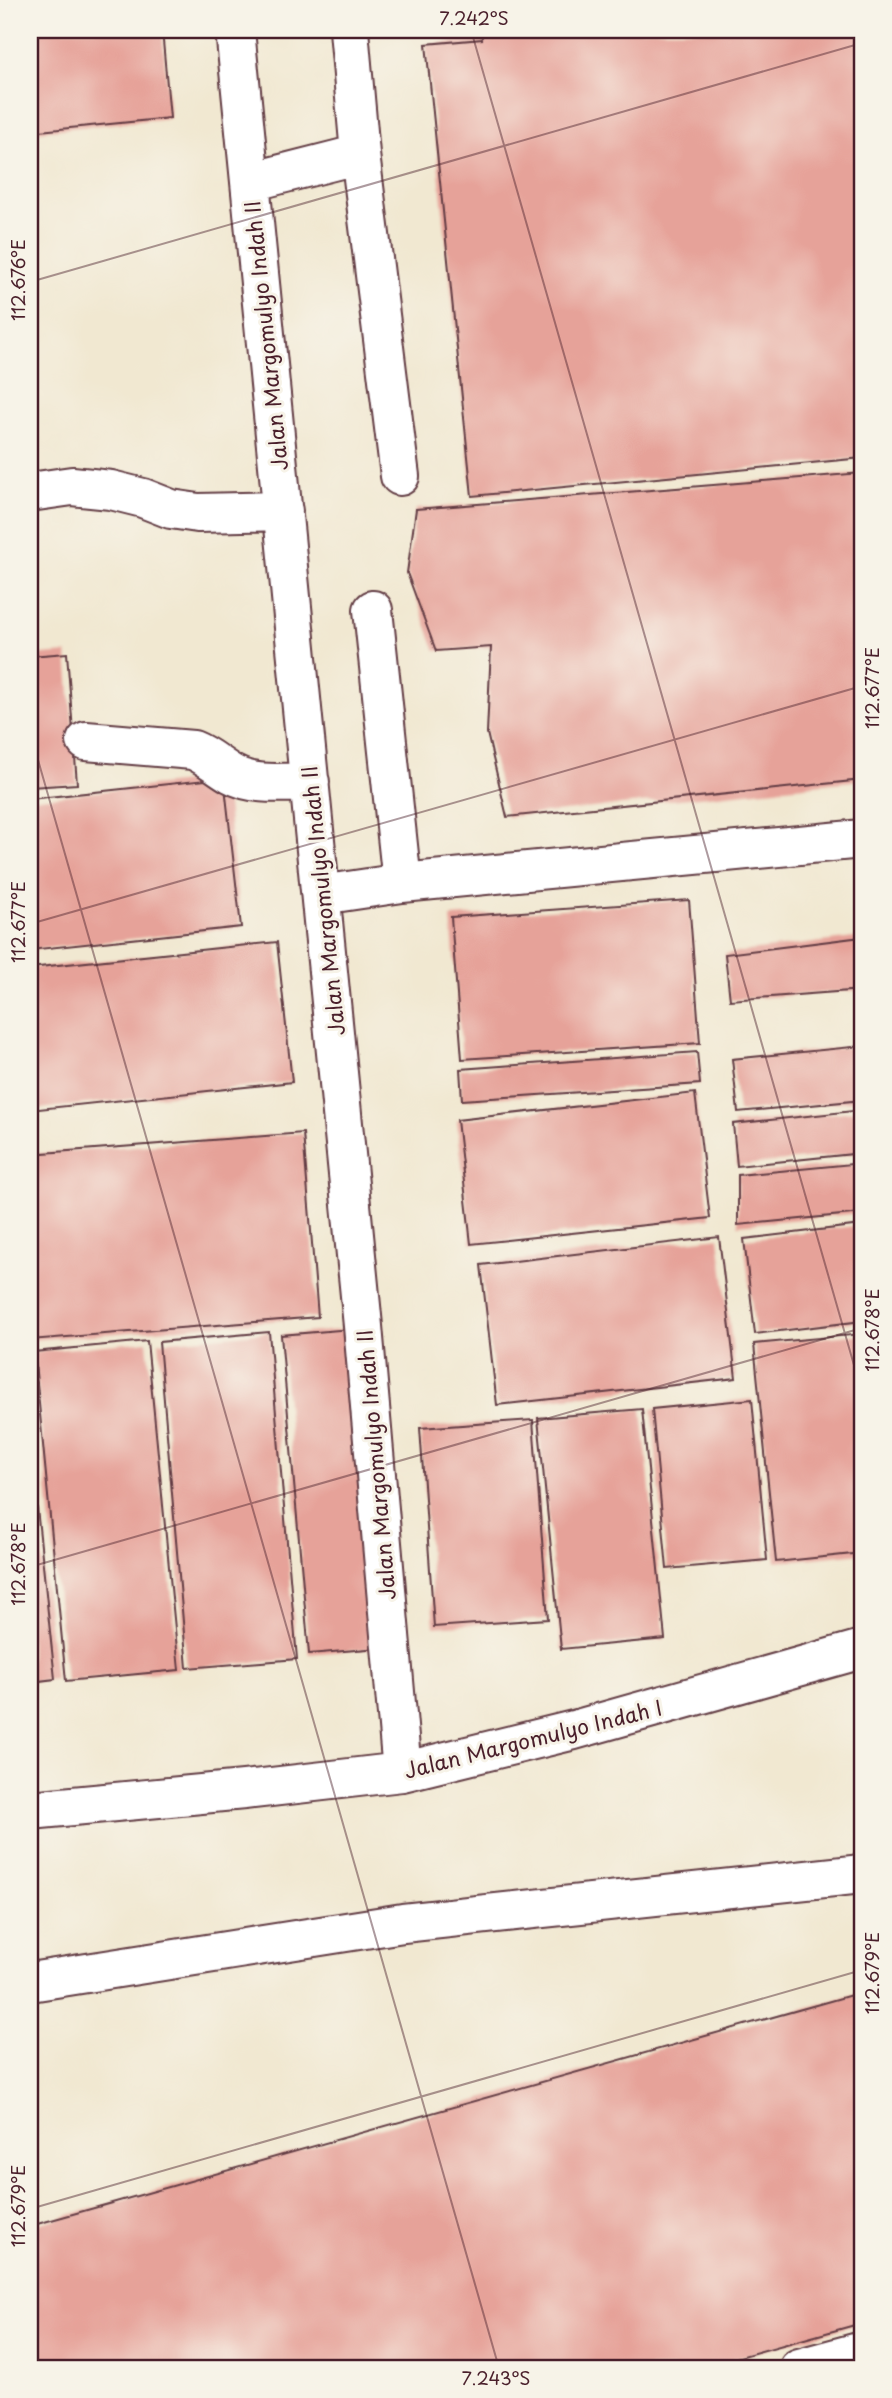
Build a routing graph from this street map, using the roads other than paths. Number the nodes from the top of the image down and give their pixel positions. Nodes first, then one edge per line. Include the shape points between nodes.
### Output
1 (235, 30) edge
2 (349, 30) edge
3 (360, 154) junction
4 (250, 182) junction
5 (400, 477) dead end
6 (30, 492) edge
7 (283, 511) junction
8 (373, 610) dead end
9 (86, 741) dead end
10 (310, 782) junction
11 (862, 839) edge
12 (402, 883) junction
13 (321, 895) junction
14 (862, 1649) edge
15 (402, 1772) junction
16 (30, 1810) edge
17 (862, 1874) edge
18 (30, 1982) edge
19 (862, 2351) edge
20 (799, 2368) edge

1 - 4 lane, Jalan Margomulyo Indah II
2 - 3 lane
3 - 4 lane
3 - 5 lane
4 - 7 lane, Jalan Margomulyo Indah II
6 - 7 lane via 72,486 111,490 198,513
7 - 10 lane, Jalan Margomulyo Indah II
8 - 12 lane
9 - 10 lane via 193,750 248,780
10 - 13 lane, Jalan Margomulyo Indah II
11 - 12 lane
12 - 13 lane
13 - 15 lane, Jalan Margomulyo Indah II
14 - 15 lane, Jalan Margomulyo Indah I via 562,1733
15 - 16 lane, Jalan Margomulyo Indah I
17 - 18 lane via 403,1923
19 - 20 lane

